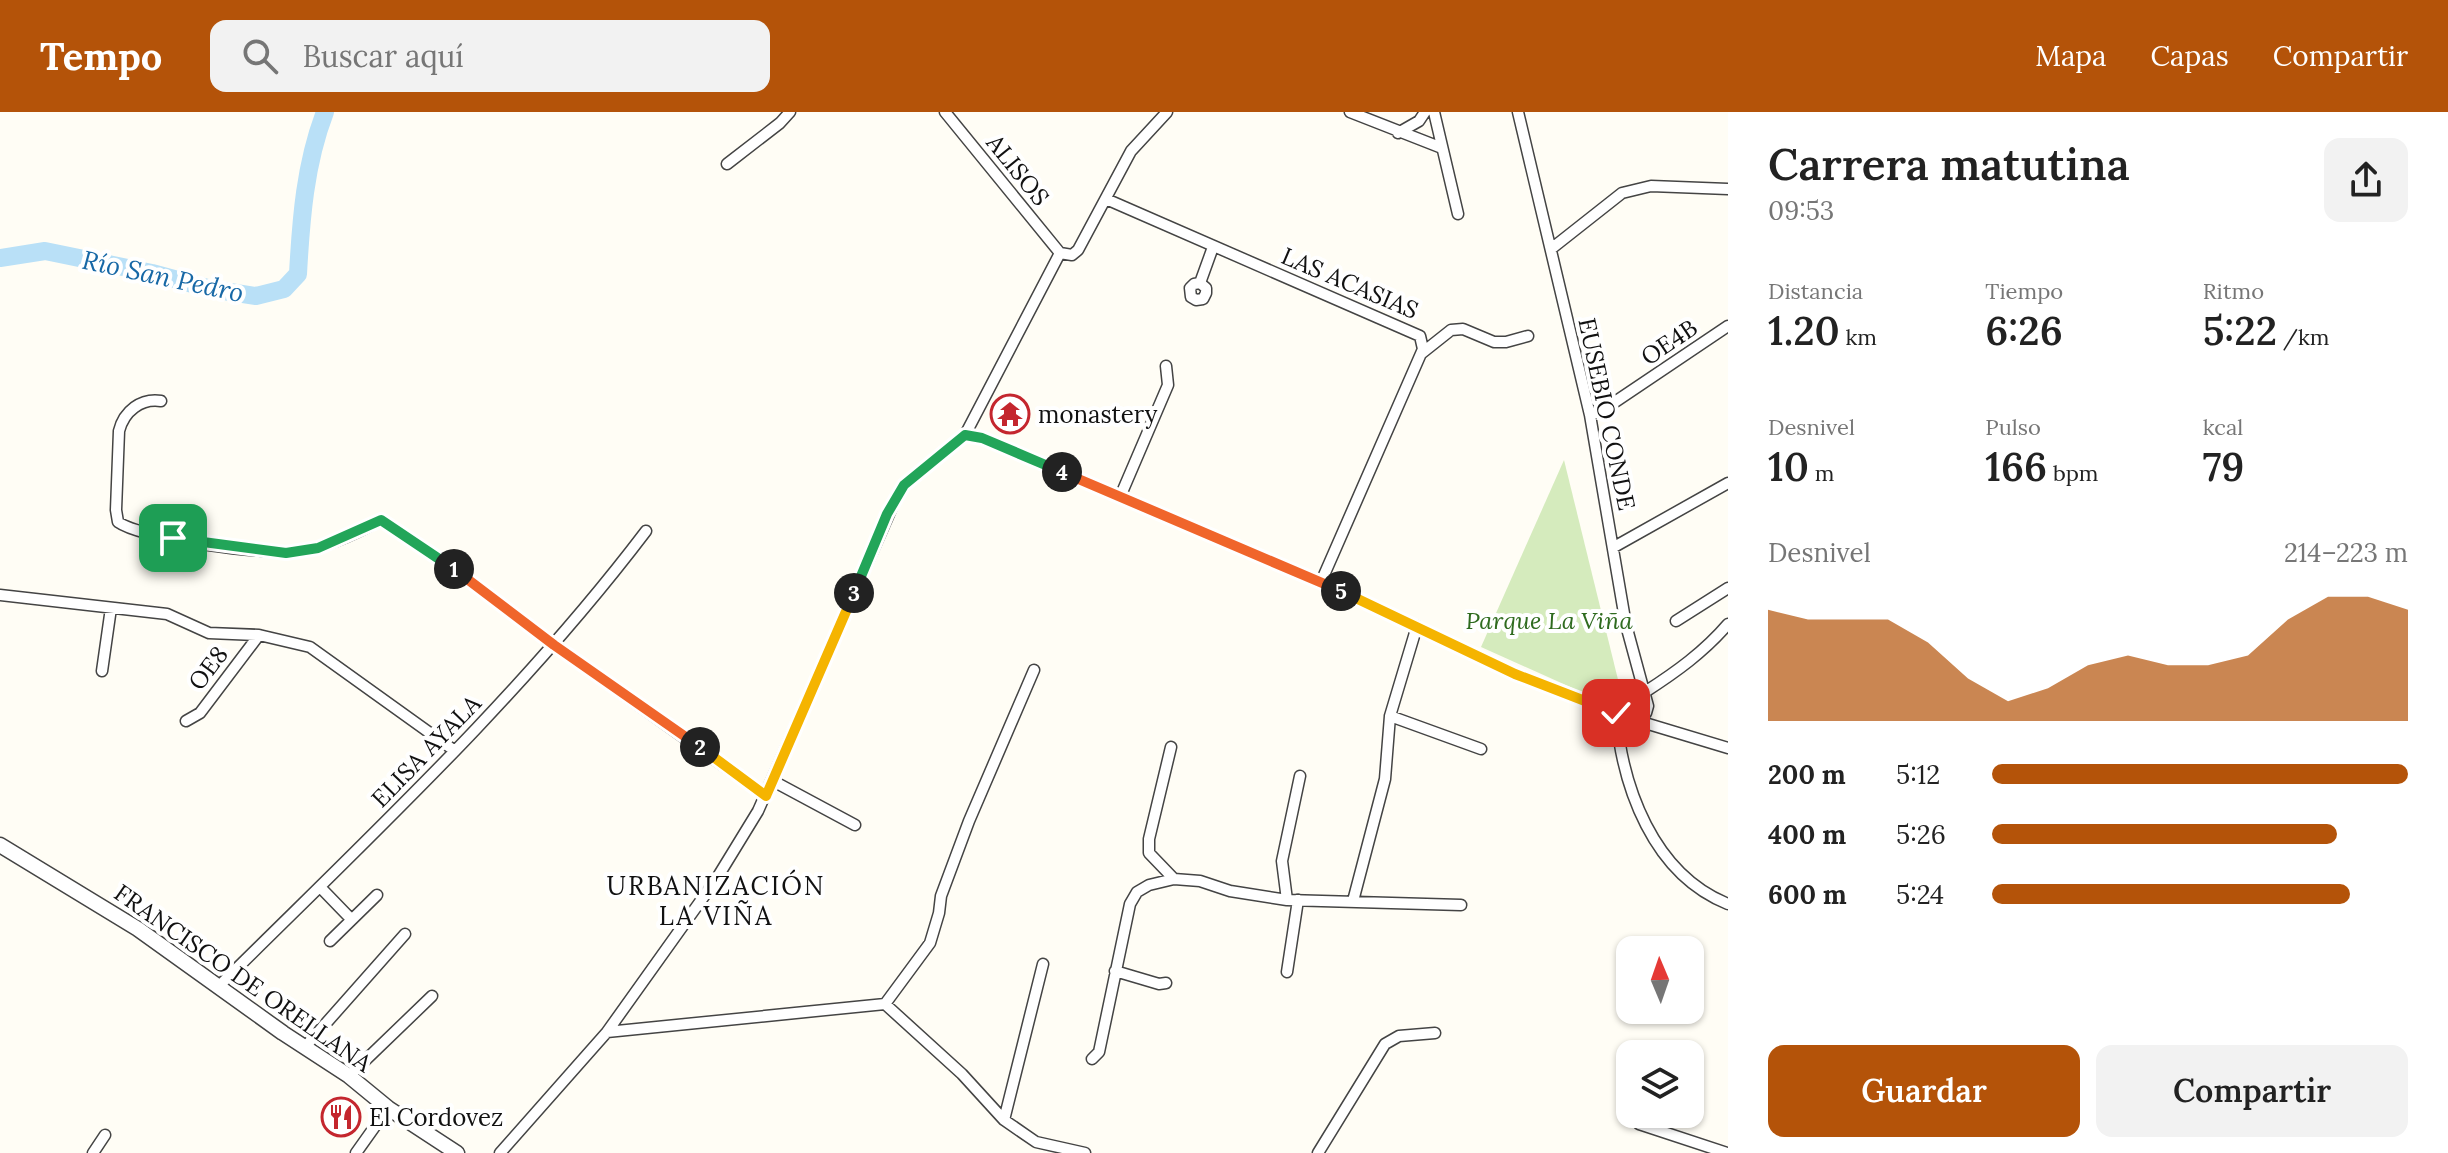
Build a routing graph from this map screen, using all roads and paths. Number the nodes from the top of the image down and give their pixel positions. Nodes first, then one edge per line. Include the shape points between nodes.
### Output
1 (790, 112) edge
2 (945, 112) edge
3 (1167, 112) edge
4 (1350, 112) edge
5 (1425, 112) edge
6 (1434, 112) edge
7 (1518, 112) edge
8 (1398, 133) junction
9 (1442, 148) junction
10 (727, 164) dead end
11 (1728, 189) edge
12 (1106, 199) junction
13 (1458, 214) dead end
14 (1213, 247) junction
15 (1551, 249) junction
16 (1060, 253) junction
17 (1200, 283) dead end
18 (1728, 326) edge
19 (1528, 336) dead end
20 (1422, 353) junction
21 (1166, 366) dead end
22 (161, 401) dead end
23 (1590, 415) junction
24 (965, 435) junction
25 (1728, 483) edge
26 (1120, 497) junction
27 (646, 531) dead end
28 (1614, 547) junction
29 (1321, 582) junction
30 (1728, 588) edge
31 (0, 595) edge
32 (111, 608) junction
33 (1676, 621) dead end
34 (1728, 624) edge
35 (1417, 626) junction
36 (259, 635) junction
37 (554, 645) junction
38 (1034, 670) dead end
39 (102, 671) dead end
40 (1645, 692) junction
41 (1616, 713) junction
42 (1390, 716) junction
43 (1635, 720) junction
44 (186, 721) dead end
45 (1171, 747) dead end
46 (1728, 748) edge
47 (1481, 749) dead end
48 (455, 751) junction
49 (1300, 776) dead end
50 (773, 781) junction
51 (766, 796) junction
52 (855, 825) dead end
53 (0, 845) edge
54 (1174, 879) junction
55 (320, 887) junction
56 (377, 895) dead end
57 (1293, 900) junction
58 (1353, 901) junction
59 (1728, 904) edge
60 (1461, 905) dead end
61 (351, 919) junction
62 (405, 934) dead end
63 (330, 941) dead end
64 (1043, 964) dead end
65 (1115, 971) junction
66 (1287, 972) dead end
67 (1166, 983) dead end
68 (219, 986) junction
69 (432, 996) dead end
70 (885, 1004) junction
71 (607, 1032) junction
72 (1435, 1033) dead end
73 (305, 1047) junction
74 (1092, 1059) dead end
75 (349, 1076) junction
76 (388, 1108) junction
77 (1004, 1120) junction
78 (1651, 1128) edge
79 (105, 1135) dead end
80 (93, 1153) edge
81 (356, 1153) edge
82 (457, 1153) edge
83 (500, 1153) edge
84 (1085, 1153) edge
85 (1318, 1153) edge
86 (1727, 1153) edge

1 - 10 street
2 - 16 street, ALISOS
3 - 12 street via 1131,151
4 - 8 street
5 - 8 street
6 - 9 street
7 - 15 street, EUSEBIO CONDE
8 - 9 street
9 - 13 street
11 - 15 street via 1651,186 1622,193
12 - 14 street, LAS ACASIAS
12 - 16 street via 1078,250
14 - 17 street
14 - 20 street, LAS ACASIAS via 1420,336
15 - 23 street, EUSEBIO CONDE
16 - 24 street
18 - 23 street, OE4B
19 - 20 street via 1494,342 1463,329 1451,330
20 - 29 street, LAS ACASIAS
21 - 26 street via 1168,385
22 - 37 street via 140,403 122,421 118,522 173,538 286,553 318,548 381,520
23 - 28 street, EUSEBIO CONDE
24 - 26 street
24 - 50 street via 897,496
25 - 28 street
26 - 29 street
27 - 37 street, ELISA AYALA
28 - 40 street, EUSEBIO CONDE via 1626,625
29 - 35 street
30 - 33 street
31 - 32 street
32 - 36 street via 167,614 209,633
32 - 39 street
34 - 40 street via 1710,645
35 - 41 street via 1515,674
35 - 42 street
36 - 44 street, OE8 via 200,713
36 - 48 street via 310,647
37 - 48 street, ELISA AYALA
37 - 51 street
38 - 70 street via 969,821 930,943
40 - 43 street via 1646,713
41 - 43 street
41 - 59 street via 1621,759 1654,839 1686,877
42 - 47 street
42 - 58 street via 1385,779
43 - 46 street
45 - 54 street via 1149,853
48 - 55 street, ELISA AYALA
49 - 57 street via 1282,861
50 - 51 street
50 - 52 street
51 - 71 street via 717,878
53 - 68 street, FRANCISCO DE ORELLANA via 138,929
54 - 57 street
54 - 65 street via 1137,892
55 - 61 street
55 - 68 street, ELISA AYALA
56 - 61 street
57 - 58 street
57 - 66 street
58 - 60 street
61 - 63 street
62 - 73 street
64 - 77 street
65 - 67 street
65 - 74 street via 1099,1052
68 - 73 street, FRANCISCO DE ORELLANA
69 - 75 street
70 - 71 street
70 - 77 street
71 - 83 street
72 - 85 street via 1399,1036 1385,1044
73 - 75 street, FRANCISCO DE ORELLANA
75 - 76 street, FRANCISCO DE ORELLANA
76 - 81 street
76 - 82 street, FRANCISCO DE ORELLANA
77 - 84 street via 1036,1142
78 - 86 street
79 - 80 street

